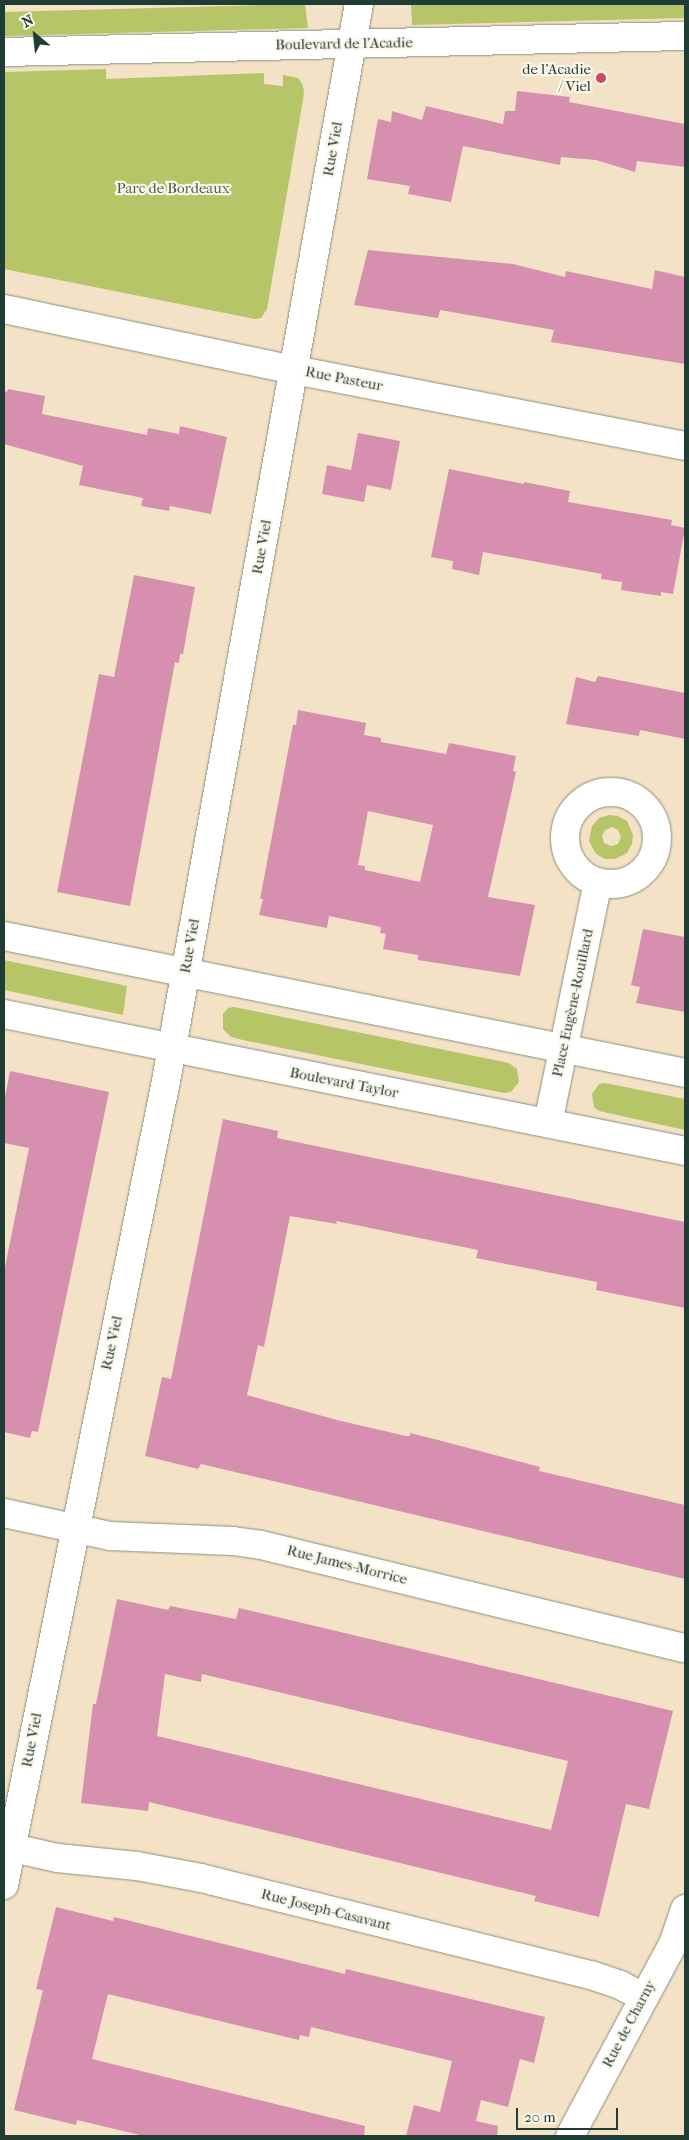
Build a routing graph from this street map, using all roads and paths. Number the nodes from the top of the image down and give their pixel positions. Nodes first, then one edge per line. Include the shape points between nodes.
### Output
1 (359, 4) edge
2 (685, 36) edge
3 (351, 43) junction
4 (4, 52) edge
5 (4, 309) edge
6 (294, 370) junction
7 (685, 446) edge
8 (598, 882) dead end
9 (4, 936) edge
10 (185, 974) junction
11 (4, 1014) edge
12 (171, 1048) junction
13 (564, 1049) junction
14 (685, 1073) edge
15 (548, 1123) junction
16 (685, 1151) edge
17 (4, 1513) edge
18 (74, 1530) junction
19 (685, 1648) edge
20 (8, 1847) edge
21 (4, 1885) edge
22 (685, 1909) edge
23 (644, 1997) junction
24 (570, 2136) edge

1 - 3 street, Rue Viel
2 - 3 street, Boulevard de l'Acadie
3 - 4 street, Boulevard de l'Acadie
3 - 6 street, Rue Viel
5 - 6 street, Rue Pasteur
6 - 7 street, Rue Pasteur
6 - 10 street, Rue Viel
8 - 13 street, Place Eugène-Rouillard
9 - 10 street
10 - 12 street, Rue Viel
10 - 13 street
11 - 12 street, Boulevard Taylor
12 - 15 street, Boulevard Taylor
12 - 18 street, Rue Viel
13 - 14 street
13 - 15 street, Place Eugène-Rouillard
15 - 16 street, Boulevard Taylor
17 - 18 street, Rue James-Morrice
18 - 19 street, Rue James-Morrice via 126,1537 261,1545
18 - 20 street, Rue Viel
20 - 21 street, Rue Viel
20 - 23 street, Rue Joseph-Casavant via 57,1858 137,1866 193,1877 591,1975
22 - 23 street, Rue de Charny via 673,1944
23 - 24 street, Rue de Charny

